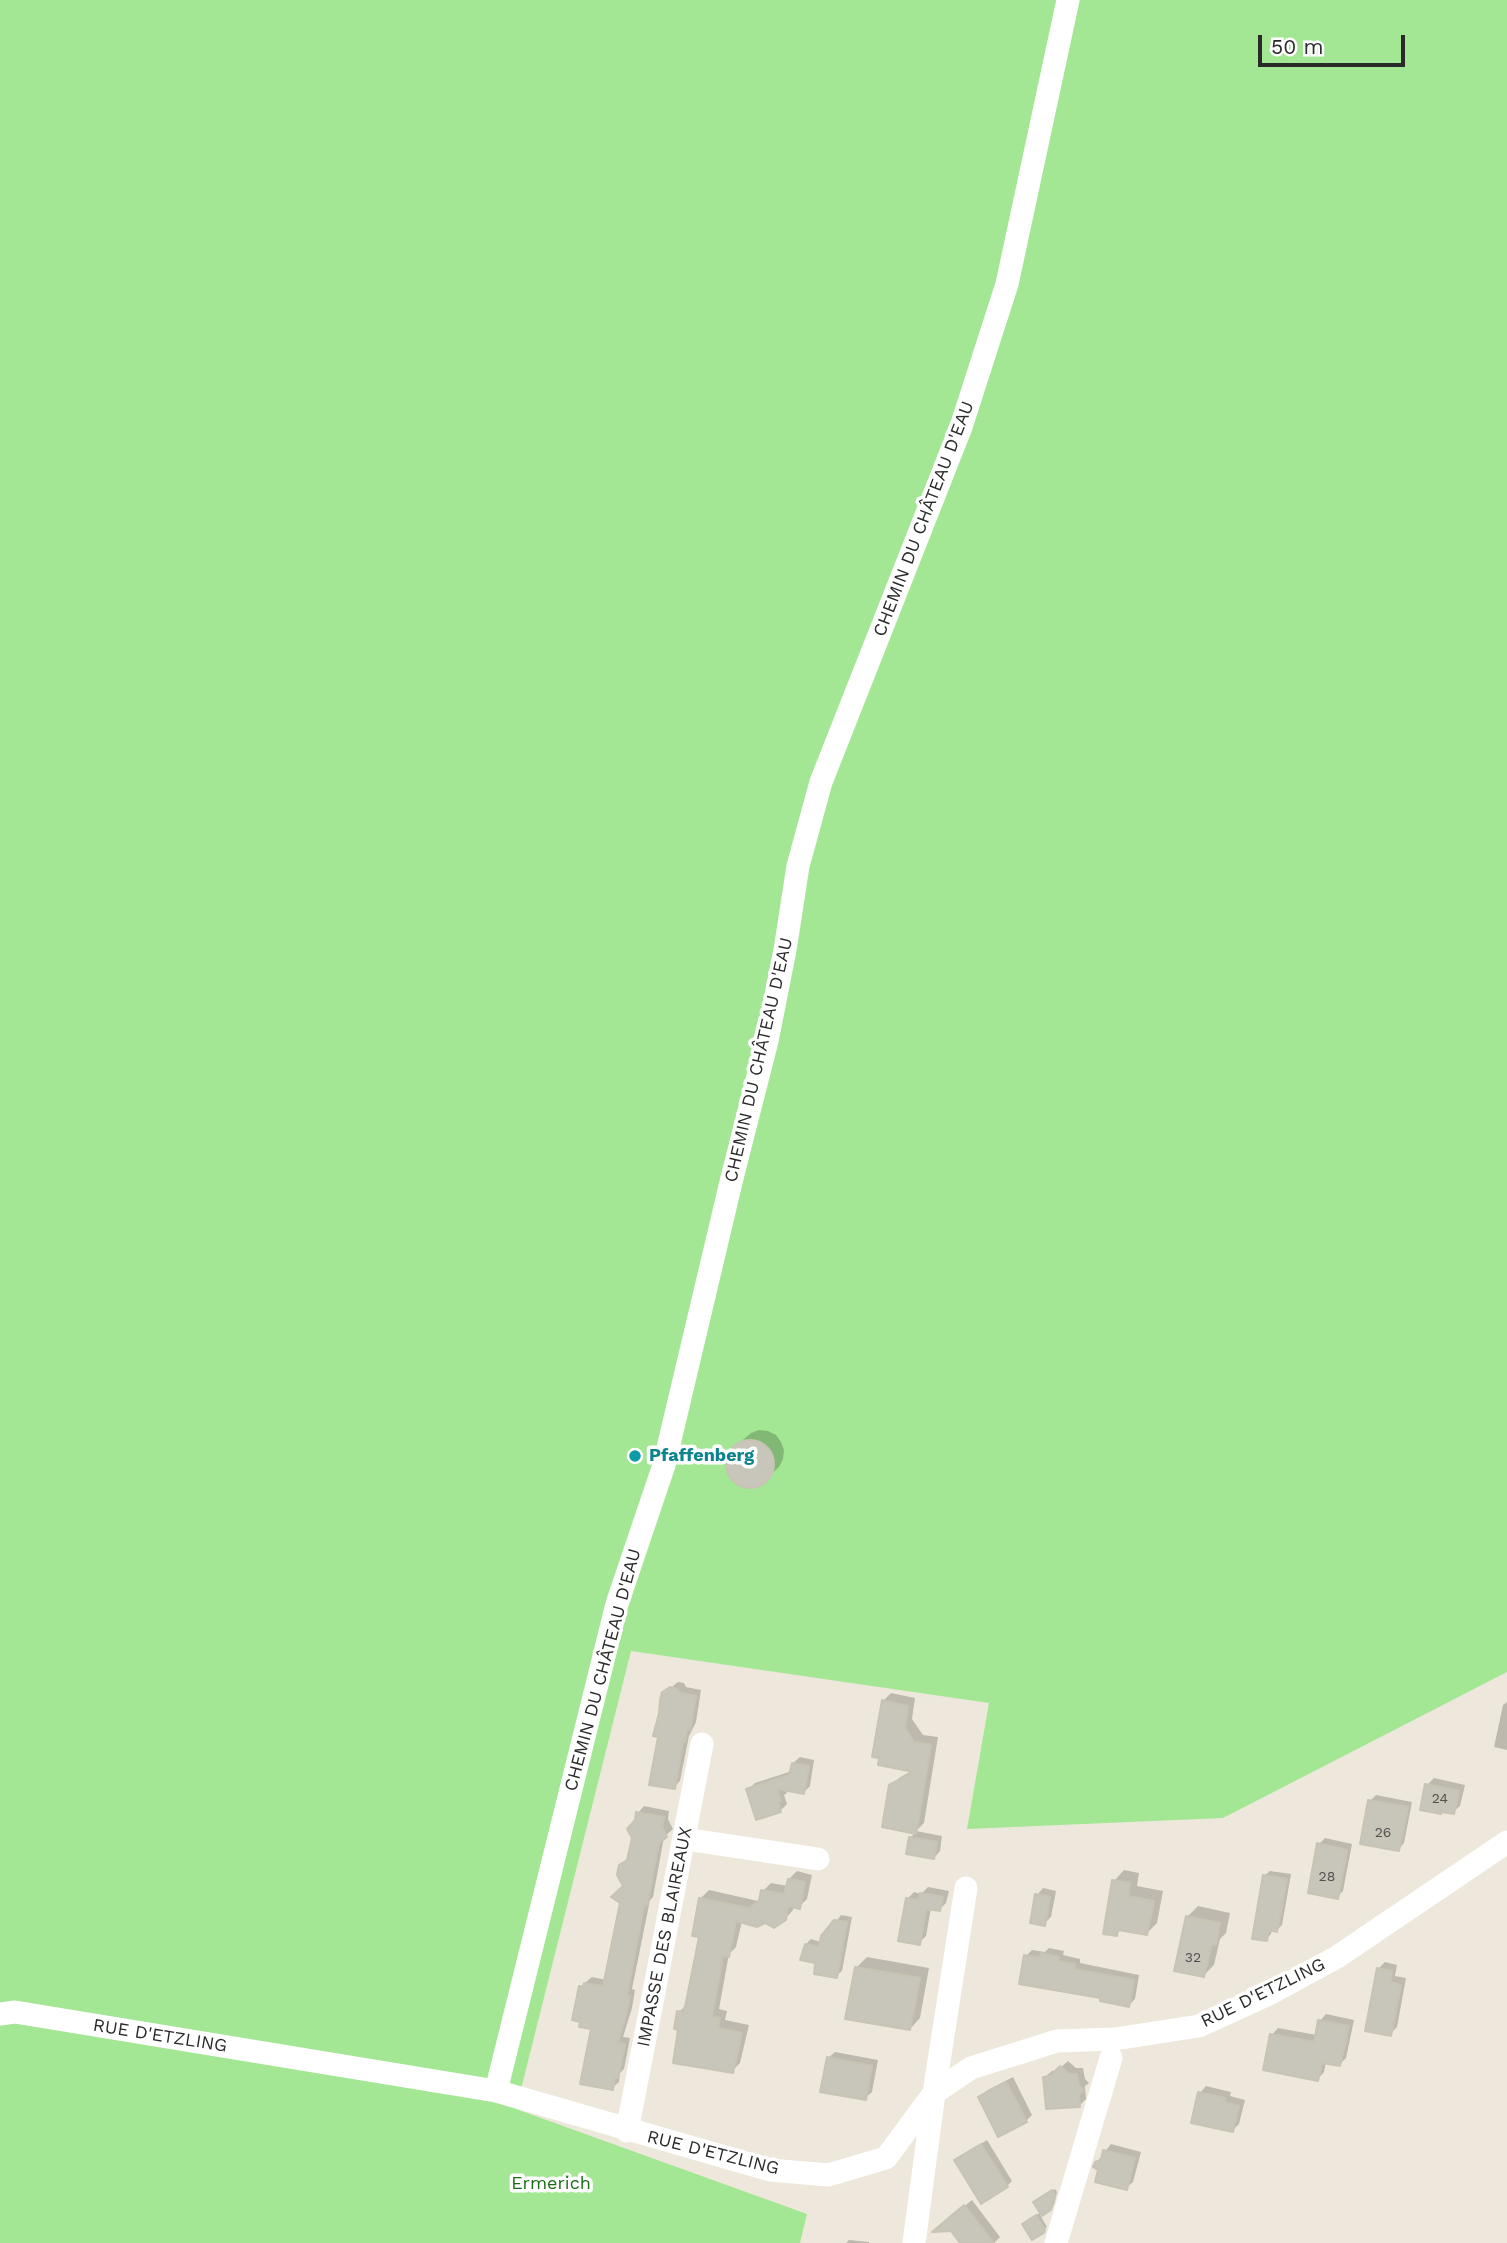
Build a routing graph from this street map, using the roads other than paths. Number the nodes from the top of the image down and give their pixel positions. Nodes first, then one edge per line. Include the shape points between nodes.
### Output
1 (1068, 0) edge
2 (702, 1744) dead end
3 (685, 1839) junction
4 (1507, 1842) edge
5 (818, 1859) dead end
6 (966, 1888) dead end
7 (0, 2014) edge
8 (1111, 2058) dead end
9 (496, 2091) junction
10 (934, 2092) junction
11 (627, 2131) junction
12 (914, 2243) edge
13 (1056, 2243) edge

1 - 9 street, CHEMIN DU CHÂTEAU D'EAU via 1007,284 961,427 810,820 767,1041 664,1465 617,1604
2 - 3 street, IMPASSE DES BLAIREAUX
3 - 5 street
3 - 11 street, IMPASSE DES BLAIREAUX
4 - 10 street, RUE D'ETZLING via 1337,1957 1199,2026 1115,2039 1058,2041 971,2068
6 - 10 street
7 - 9 street, RUE D'ETZLING via 15,2012
8 - 13 street
9 - 11 street, RUE D'ETZLING
10 - 11 street, RUE D'ETZLING via 886,2158 828,2175 770,2170
10 - 12 street

